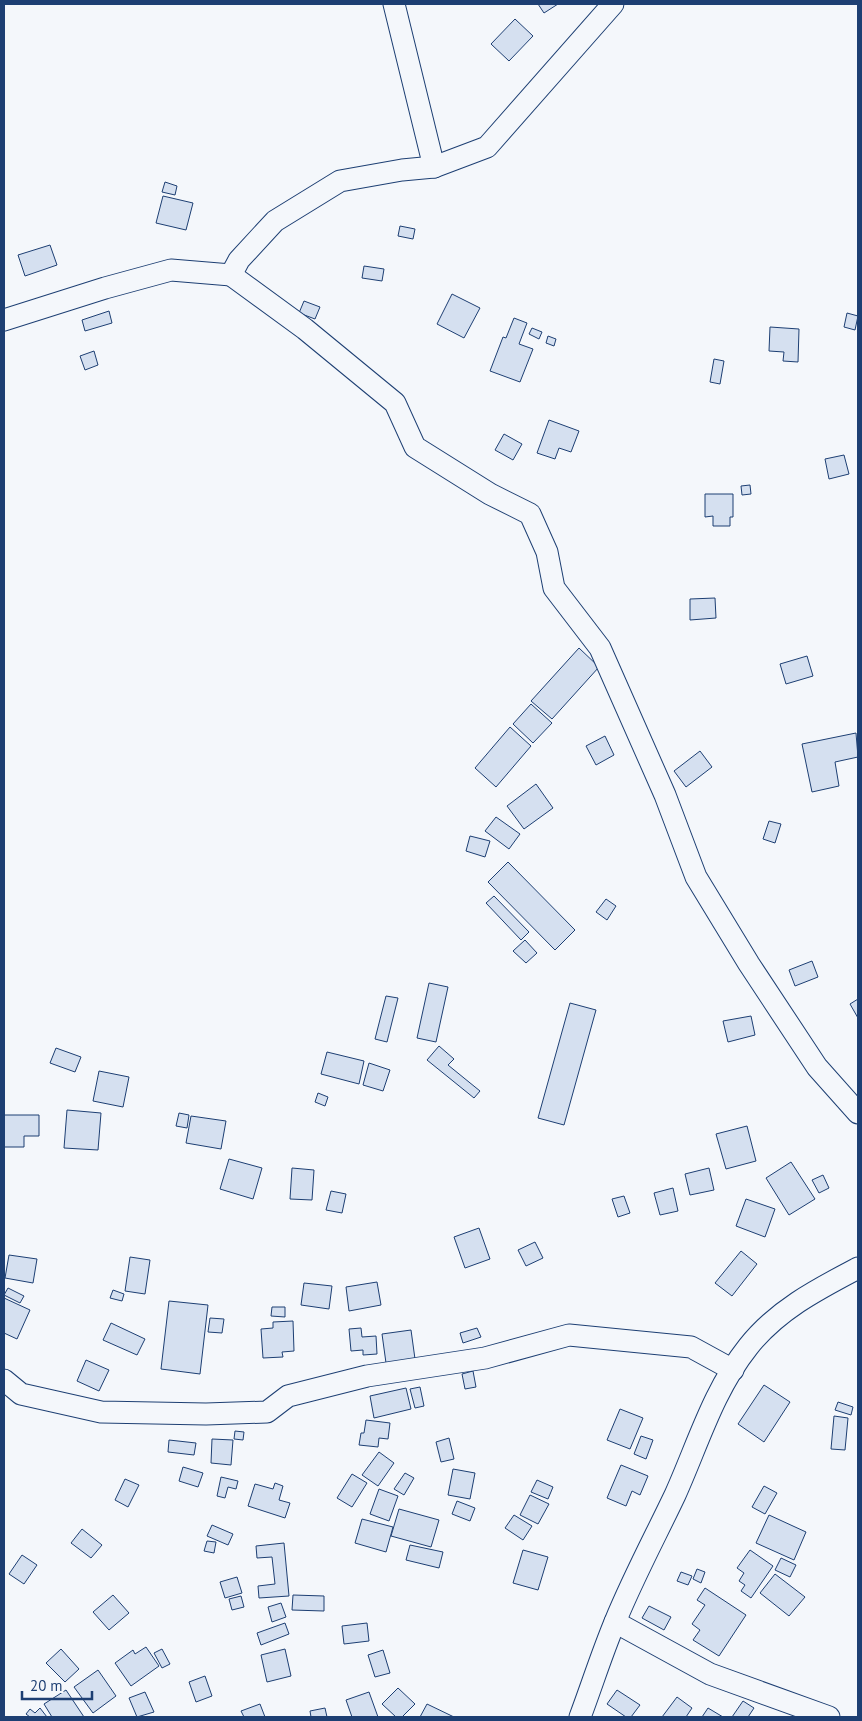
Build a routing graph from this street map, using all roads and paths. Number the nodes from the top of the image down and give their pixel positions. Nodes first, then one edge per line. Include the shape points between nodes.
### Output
1 (394, 4) edge
2 (613, 4) edge
3 (434, 167) junction
4 (231, 275) junction
5 (4, 320) edge
6 (858, 1113) edge
7 (858, 1268) edge
8 (733, 1370) junction
9 (4, 1380) edge
10 (615, 1622) junction
11 (580, 1717) edge
12 (829, 1717) edge

1 - 3 street
2 - 3 street via 487,147
3 - 4 street via 340,181 275,221 239,260
4 - 5 street via 172,270
4 - 6 street via 305,329 395,403 415,447 490,494 530,514 548,552 554,588 600,648 665,795 696,877 817,1067
7 - 8 street via 805,1296 778,1317 749,1346
8 - 9 street via 691,1347 569,1335 485,1358 367,1376 288,1396 267,1412 100,1412 21,1394
8 - 10 street via 715,1399 675,1495
10 - 11 street
10 - 12 street via 710,1674

